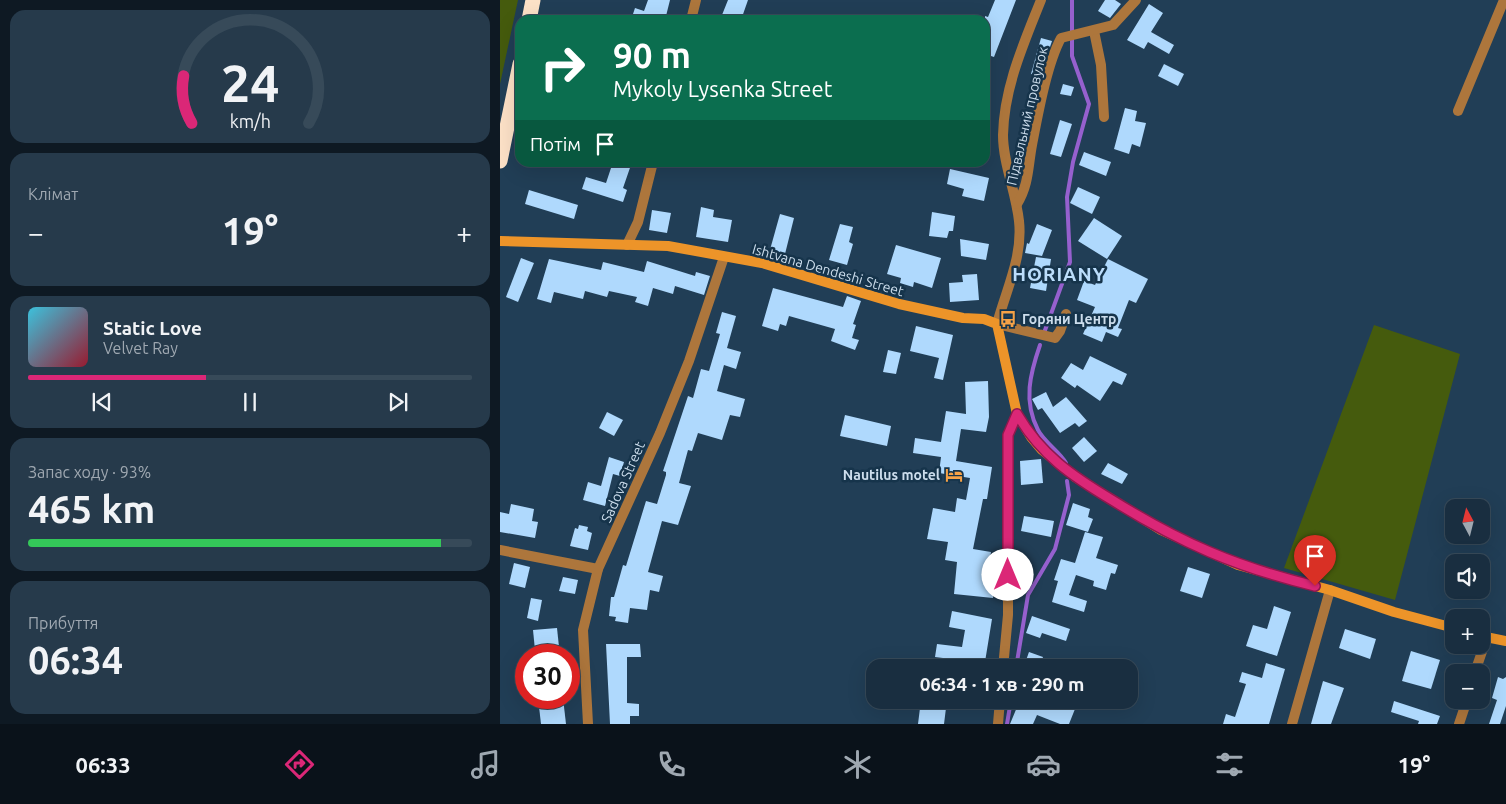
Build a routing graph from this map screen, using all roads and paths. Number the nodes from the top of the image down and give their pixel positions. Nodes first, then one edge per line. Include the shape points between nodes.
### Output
1 (533, 0) edge
2 (696, 0) edge
3 (1041, 0) edge
4 (1136, 0) edge
5 (1504, 0) edge
6 (530, 15) edge
7 (692, 15) edge
8 (1094, 31) junction
9 (515, 88) edge
10 (1458, 111) dead end
11 (1104, 118) dead end
12 (500, 160) edge
13 (652, 167) edge
14 (1017, 204) junction
15 (500, 241) edge
16 (627, 245) junction
17 (724, 257) junction
18 (1066, 314) dead end
19 (998, 324) junction
20 (1017, 414) junction
21 (500, 550) edge
22 (598, 569) junction
23 (1330, 590) junction
24 (1445, 626) edge
25 (1490, 637) edge
26 (1506, 641) edge
27 (1004, 659) edge
28 (999, 709) edge
29 (1464, 709) edge
30 (588, 724) edge
31 (998, 724) edge
32 (1292, 724) edge
33 (1460, 724) edge

1 - 6 highway
2 - 7 street
3 - 14 street via 1017,62 1004,116 1005,154
4 - 8 street, Підвальний провулок via 1114,25
5 - 10 street
8 - 11 street via 1102,65
8 - 14 street, Підвальний провулок via 1072,34 1061,38 1058,44 1032,146 1027,183
9 - 12 highway
13 - 16 street via 638,222
14 - 19 street via 1020,237 1017,260
15 - 16 street, Ishtvana Dendeshi Street
16 - 17 street, Ishtvana Dendeshi Street via 668,246
17 - 19 street, Ishtvana Dendeshi Street via 762,263 927,311
17 - 22 street, Sadova Street via 660,433
18 - 19 street via 1055,338
19 - 20 street
20 - 23 street via 1031,437 1058,464 1161,530 1238,565
20 - 27 street via 1008,435 1008,615
21 - 22 street
22 - 30 street, Sadova Street via 582,630
23 - 24 street
23 - 32 street
25 - 26 street
28 - 31 street
29 - 33 street

